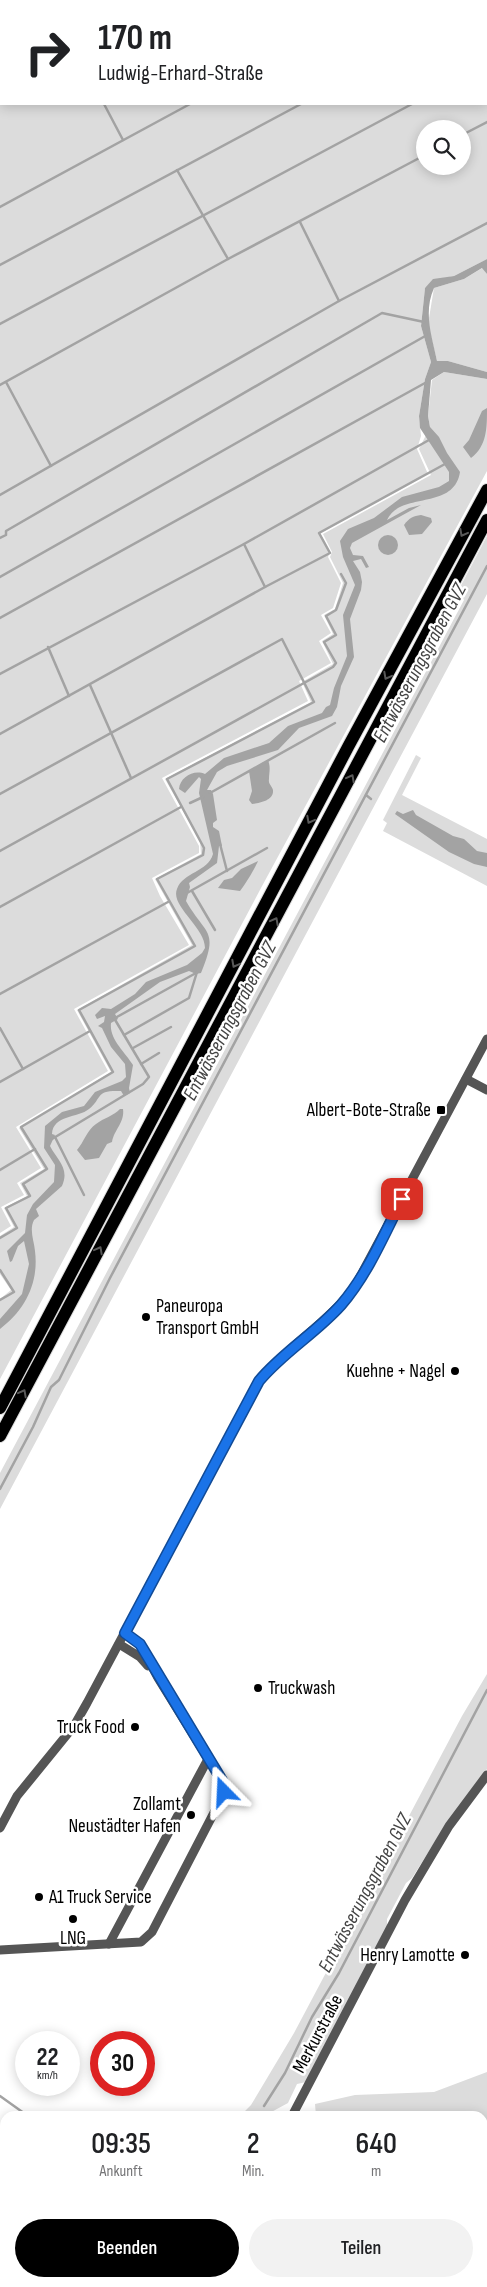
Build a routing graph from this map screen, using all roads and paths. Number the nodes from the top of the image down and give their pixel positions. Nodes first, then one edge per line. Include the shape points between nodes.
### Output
1 (487, 490) edge
2 (487, 520) edge
3 (487, 1039) edge
4 (466, 1079) junction
5 (487, 1090) edge
6 (0, 1408) edge
7 (0, 1436) edge
8 (125, 1633) junction
9 (119, 1644) junction
10 (158, 1678) junction
11 (208, 1759) junction
12 (487, 1775) edge
13 (0, 1828) edge
14 (109, 1944) junction
15 (0, 1950) edge
16 (296, 2111) edge

1 -> 6 highway
7 -> 2 highway
3 - 4 street
4 - 5 street
4 - 8 street via 353,1290 259,1381
8 - 9 street
8 - 10 street via 140,1644
9 - 10 street via 140,1657
9 - 13 street via 74,1726 16,1796
10 - 11 street
11 - 14 street
11 - 14 street via 223,1782 224,1792 152,1932 141,1942
12 - 16 street, Merkurstraße via 448,1826 418,1876
14 - 15 street

